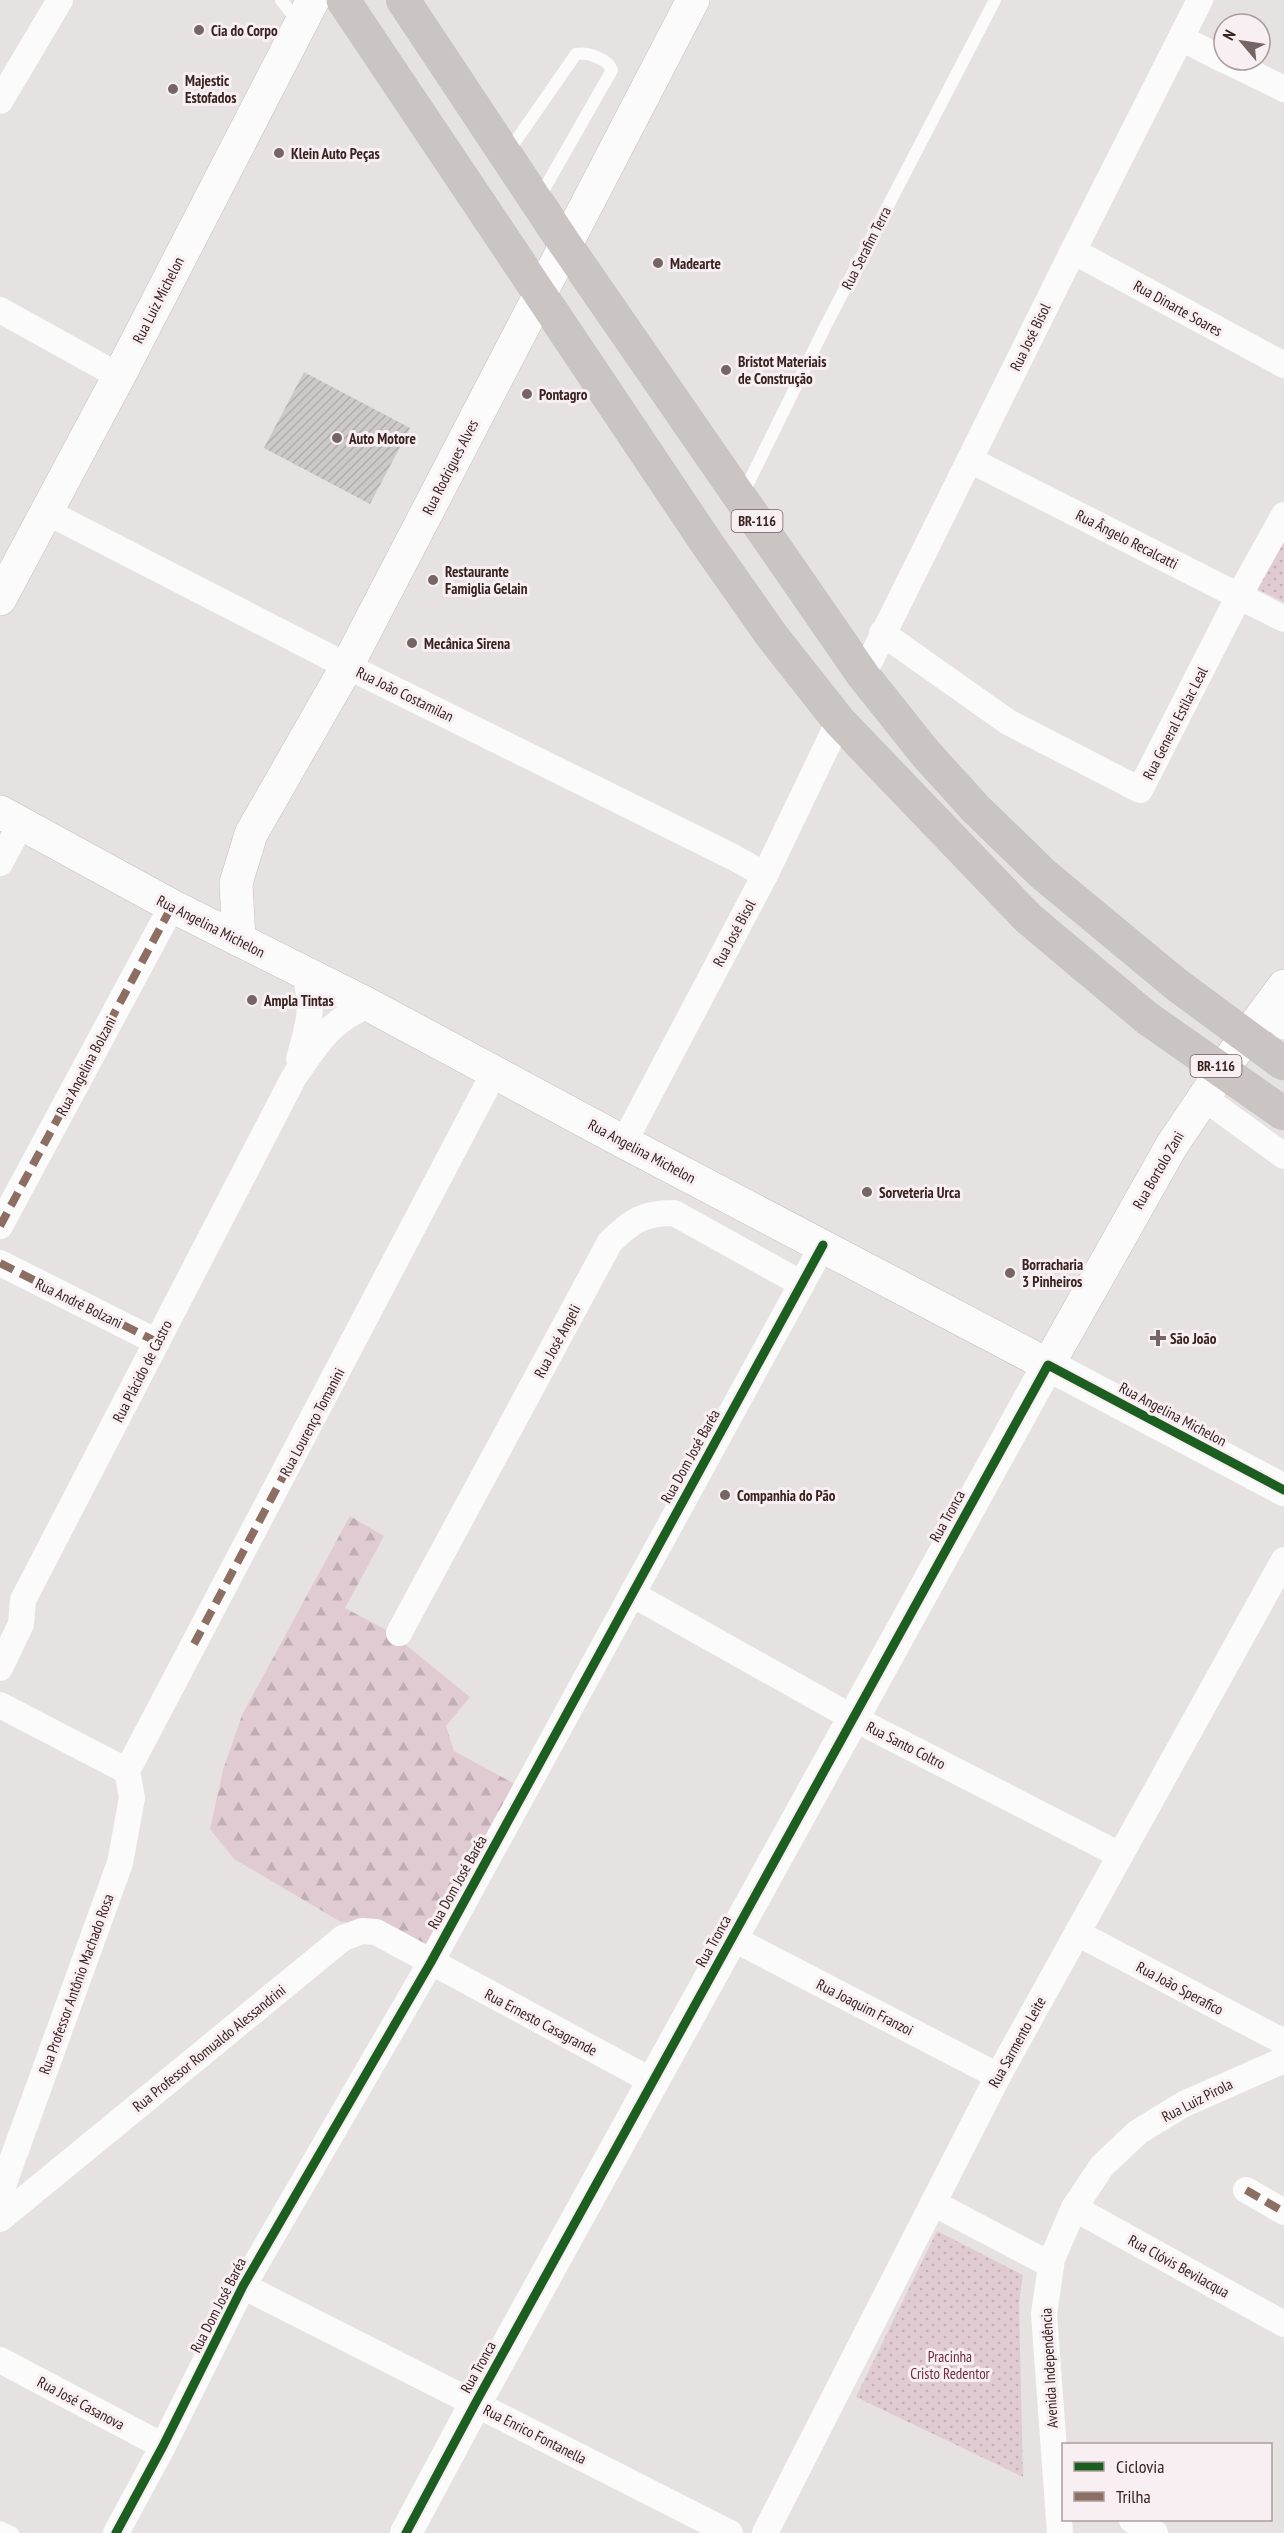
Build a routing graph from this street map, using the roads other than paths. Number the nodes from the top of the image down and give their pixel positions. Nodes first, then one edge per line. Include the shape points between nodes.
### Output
1 (60, 0) edge
2 (281, 0) edge
3 (343, 0) edge
4 (403, 0) edge
5 (693, 0) edge
6 (995, 0) edge
7 (1200, 0) edge
8 (307, 13) edge
9 (1181, 38) junction
10 (1212, 54) edge
11 (1249, 72) edge
12 (1284, 89) edge
13 (0, 101) edge
14 (506, 156) junction
15 (537, 202) junction
16 (565, 244) junction
17 (1073, 250) junction
18 (540, 293) junction
19 (0, 310) edge
20 (1284, 365) edge
21 (119, 376) junction
22 (970, 460) junction
23 (742, 498) junction
24 (48, 512) junction
25 (1284, 515) edge
26 (1239, 596) junction
27 (0, 599) edge
28 (1284, 619) edge
29 (882, 633) junction
30 (347, 666) junction
31 (863, 675) junction
32 (839, 721) junction
33 (11, 817) edge
34 (0, 863) edge
35 (765, 874) junction
36 (172, 906) junction
37 (240, 940) junction
38 (305, 974) junction
39 (369, 1005) junction
40 (1278, 1008) edge
41 (1284, 1064) edge
42 (495, 1071) junction
43 (294, 1077) junction
44 (1204, 1098) junction
45 (1284, 1114) edge
46 (624, 1142) junction
47 (1284, 1156) edge
48 (0, 1226) edge
49 (823, 1245) junction
50 (0, 1263) edge
51 (802, 1284) junction
52 (158, 1342) junction
53 (1048, 1365) junction
54 (1284, 1490) edge
55 (1284, 1560) edge
56 (632, 1594) junction
57 (23, 1600) junction
58 (0, 1628) edge
59 (399, 1633) dead end
60 (0, 1668) edge
61 (0, 1705) edge
62 (853, 1718) junction
63 (127, 1770) junction
64 (1120, 1855) junction
65 (1077, 1933) junction
66 (732, 1938) junction
67 (431, 1962) junction
68 (1284, 2042) edge
69 (1284, 2060) edge
70 (998, 2076) junction
71 (652, 2081) junction
72 (1246, 2190) dead end
73 (0, 2194) edge
74 (933, 2203) junction
75 (1074, 2208) junction
76 (1284, 2212) edge
77 (0, 2218) edge
78 (1051, 2265) junction
79 (243, 2286) junction
80 (1284, 2324) edge
81 (0, 2360) edge
82 (475, 2403) junction
83 (163, 2446) junction
84 (1059, 2475) edge
85 (1134, 2521) edge
86 (0, 2527) edge
87 (12, 2533) edge
88 (116, 2533) edge
89 (406, 2533) edge
90 (730, 2533) edge
91 (765, 2533) edge
92 (1060, 2533) edge
93 (1155, 2533) edge

1 - 13 street
2 - 8 lane
3 - 18 highway, BR-116
4 - 14 highway, BR-116
5 - 16 main road, Rua Rodrigues Alves
6 - 23 lane, Rua Serafim Terra via 825,327
7 - 9 street, Rua José Bisol
8 - 21 main road, Rua Luiz Michelon
9 - 10 street
9 - 17 street, Rua José Bisol
11 - 12 street
14 - 15 highway, BR-116
14 - 15 lane via 576,54 585,53 608,63 612,70
15 - 16 highway, BR-116
16 - 18 main road, Rua Rodrigues Alves
16 - 23 highway, BR-116
17 - 20 street, Rua Dinarte Soares
17 - 22 street, Rua José Bisol
18 - 30 main road, Rua Rodrigues Alves
18 - 32 highway, BR-116 via 721,563
19 - 21 street
21 - 24 main road, Rua Luiz Michelon
22 - 26 street, Rua Ângelo Recalcatti
22 - 29 street, Rua José Bisol
23 - 31 highway, BR-116
24 - 27 main road, Rua Luiz Michelon
24 - 30 street, Rua João Costamilan
25 - 26 street, Rua General Estilac Leal
26 - 28 street, Rua Ângelo Recalcatti
26 - 29 street, Rua General Estilac Leal via 1140,790 1008,722
29 - 31 street, Rua José Bisol
30 - 35 street, Rua João Costamilan
30 - 37 main road, Rua Rodrigues Alves via 251,834 236,883
31 - 41 highway, BR-116, bridge via 976,809 1044,874 1178,985
32 - 35 street, Rua José Bisol
32 - 45 highway, BR-116, bridge via 1028,918 1147,1018
33 - 34 street
33 - 36 main road, Rua Angelina Michelon
35 - 46 street, Rua José Bisol
36 - 37 main road, Rua Angelina Michelon
36 - 48 street, Rua Angelina Bolzani
37 - 38 main road, Rua Angelina Michelon
38 - 39 main road, Rua Angelina Michelon
38 - 43 street, Rua Plácido de Castro via 311,998 309,1026
39 - 42 main road, Rua Angelina Michelon
39 - 43 street, Rua Plácido de Castro via 352,1011 328,1029
40 - 44 main road, Rua Bortolo Zani via 1232,1056
42 - 46 main road, Rua Angelina Michelon
42 - 63 street, Rua Lourenço Tomanini
43 - 52 street, Rua Plácido de Castro
44 - 47 street
44 - 53 main road, Rua Bortolo Zani via 1172,1145
46 - 49 main road, Rua Angelina Michelon
49 - 51 street, Rua Dom José Baréa
49 - 53 main road, Rua Angelina Michelon
50 - 52 street, Rua André Bolzani
51 - 56 street, Rua Dom José Baréa
51 - 59 street, Rua José Angeli via 674,1213 651,1213 628,1224 610,1242
52 - 57 street, Rua Plácido de Castro
53 - 54 street, Rua Angelina Michelon
53 - 62 street, Rua Tronca
55 - 64 street, Rua Sarmento Leite
56 - 62 street, Rua Santo Coltro
56 - 67 street, Rua Dom José Baréa
57 - 58 street
57 - 60 street, Rua Plácido de Castro via 21,1624
61 - 63 street
62 - 64 street, Rua Santo Coltro
62 - 66 street, Rua Tronca
63 - 73 street, Rua Professor Antônio Machado Rosa via 132,1798 120,1863
64 - 65 street, Rua Sarmento Leite
65 - 68 street, Rua João Sperafico
65 - 70 street, Rua Sarmento Leite
66 - 70 street, Rua Joaquim Franzoi
66 - 71 street, Rua Tronca
67 - 71 street, Rua Ernesto Casagrande
67 - 77 street, Rua Professor Romualdo Alessandrini via 376,1932 362,1931 343,1938
67 - 79 street, Rua Dom José Baréa
69 - 75 street, Rua Luiz Pirola via 1184,2104 1138,2132 1102,2166
70 - 74 street, Rua Sarmento Leite
71 - 82 street, Rua Tronca
72 - 76 street
74 - 78 street
74 - 91 street, Rua Sarmento Leite
75 - 78 street, Avenida Independência
75 - 80 street, Rua Clóvis Bevilacqua
78 - 84 street, Avenida Independência via 1044,2314
79 - 82 street, Rua Enrico Fontanella
79 - 83 street, Rua Dom José Baréa
81 - 83 street, Rua José Casanova
82 - 89 street, Rua Tronca
82 - 90 street, Rua Enrico Fontanella
83 - 88 street, Rua Dom José Baréa
84 - 92 street, Avenida Independência
85 - 93 street
86 - 87 lane

